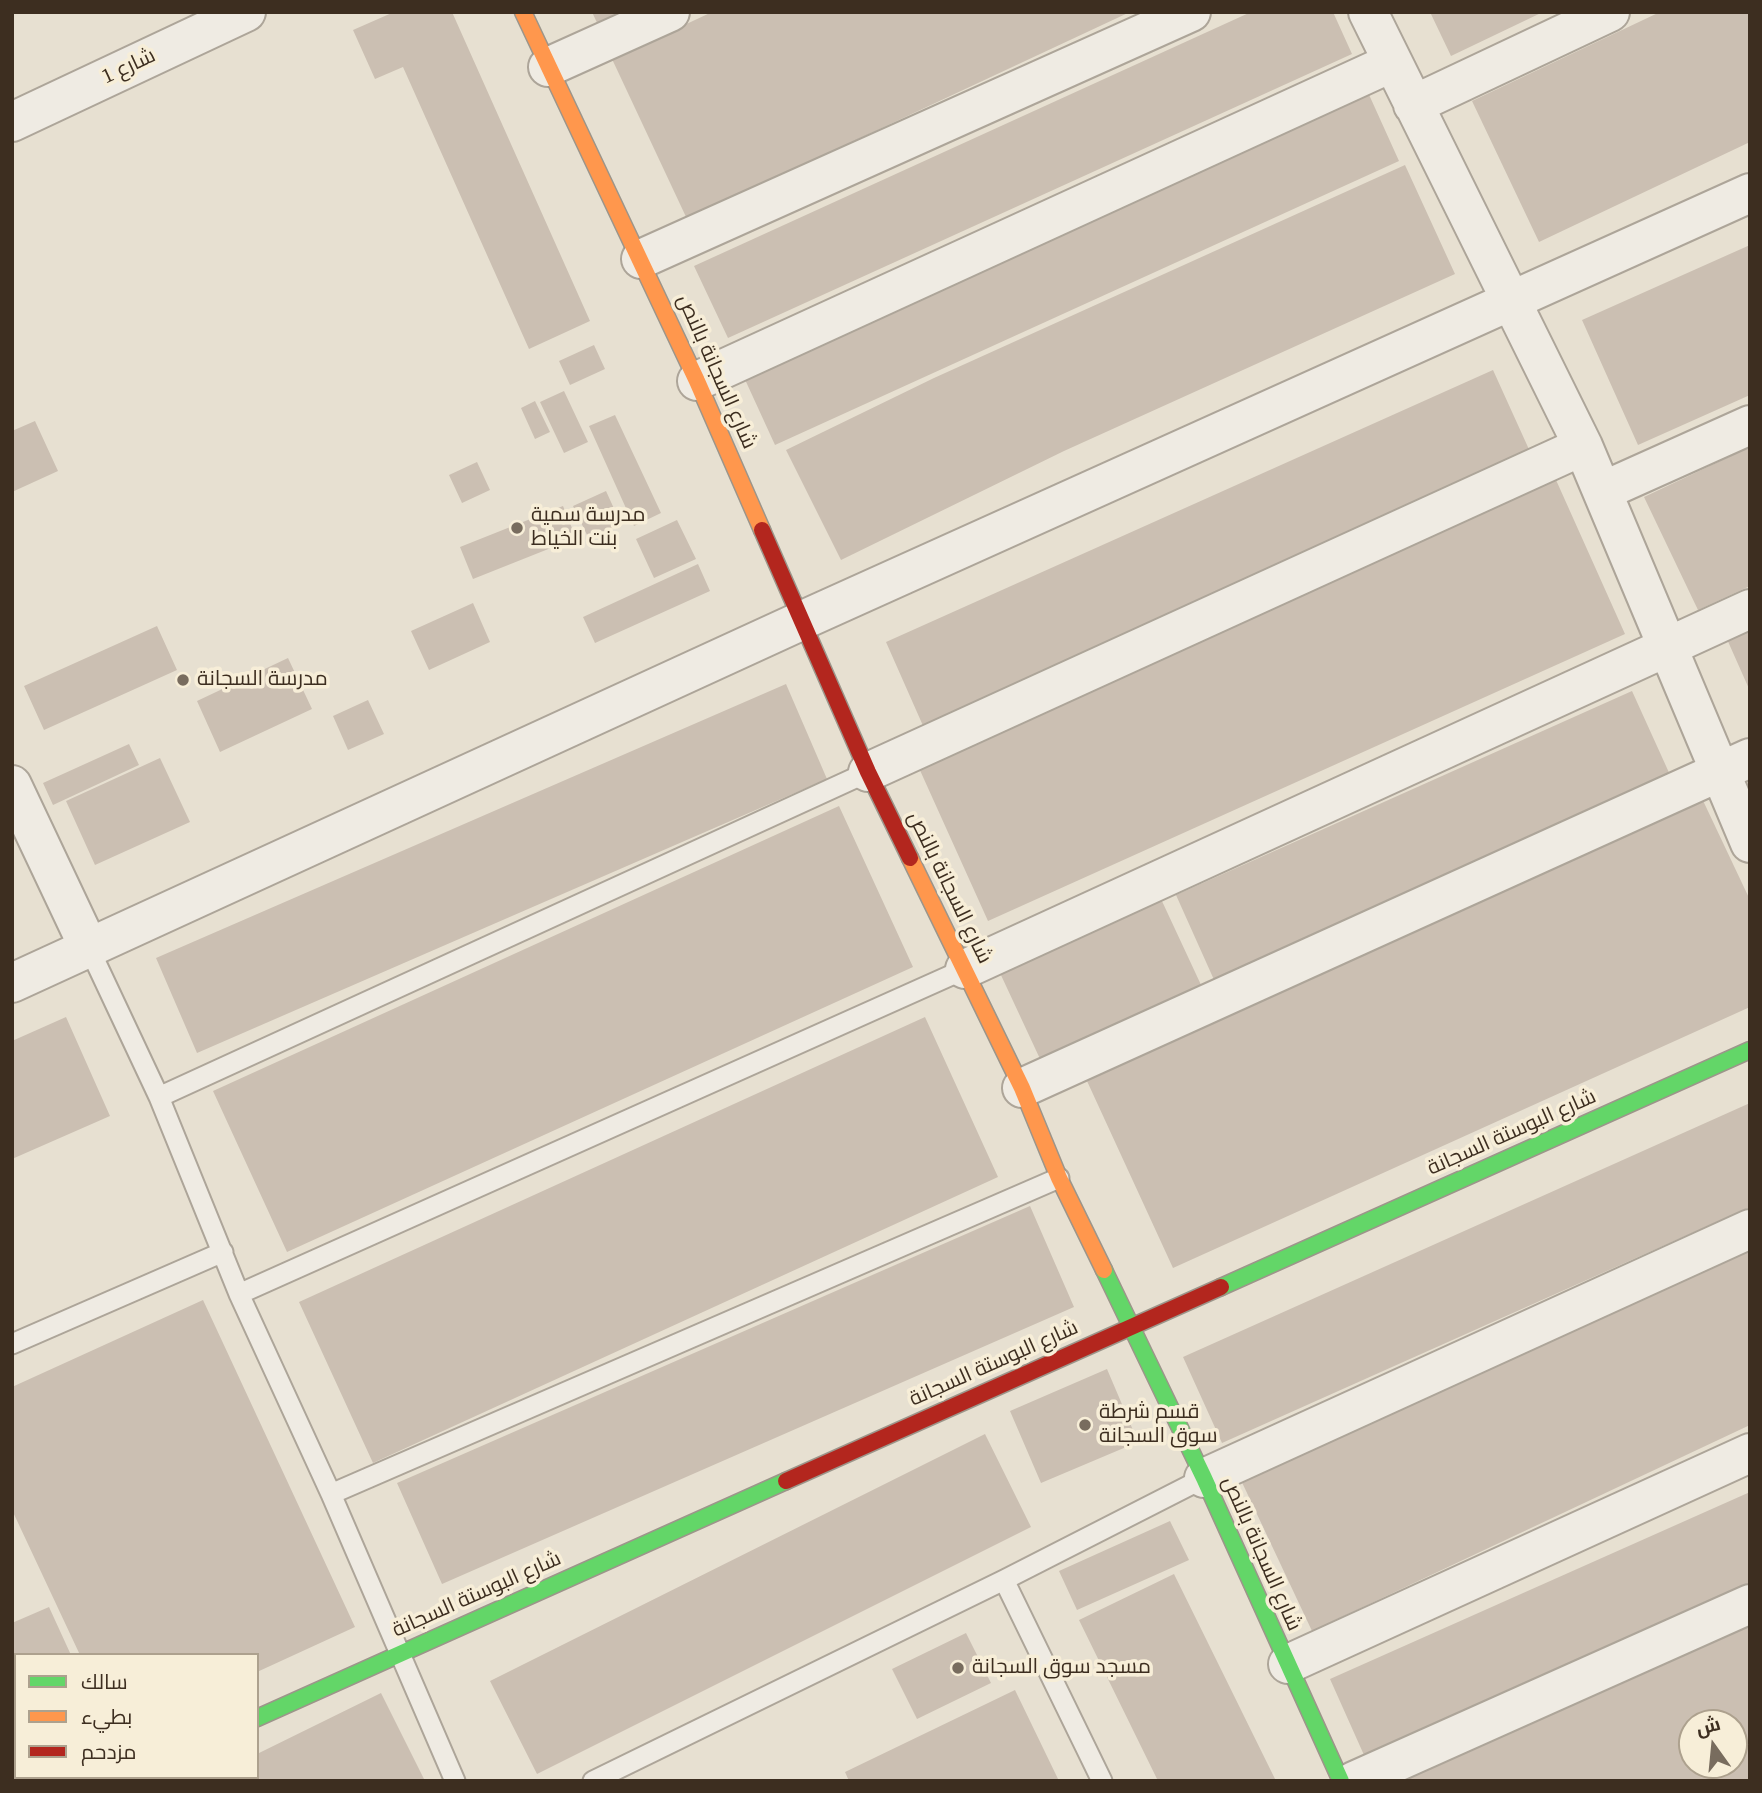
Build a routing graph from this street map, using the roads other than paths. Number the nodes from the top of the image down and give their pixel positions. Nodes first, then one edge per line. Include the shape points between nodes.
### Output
1 (246, 12) edge
2 (523, 12) edge
3 (670, 12) edge
4 (1191, 12) edge
5 (1368, 12) edge
6 (1610, 12) edge
7 (1391, 63) junction
8 (548, 67) junction
9 (1413, 105) junction
10 (12, 122) edge
11 (1750, 193) edge
12 (641, 259) junction
13 (1510, 301) junction
14 (697, 382) junction
15 (1750, 425) edge
16 (1583, 446) junction
17 (1603, 491) junction
18 (1750, 609) edge
19 (803, 620) junction
20 (1666, 647) junction
21 (1734, 765) edge
22 (868, 772) junction
23 (12, 785) edge
24 (1750, 843) edge
25 (89, 948) junction
26 (965, 969) junction
27 (12, 984) edge
28 (1750, 1051) edge
29 (1022, 1088) junction
30 (159, 1097) junction
31 (1059, 1178) junction
32 (1750, 1229) edge
33 (223, 1252) junction
34 (239, 1294) junction
35 (1130, 1326) junction
36 (12, 1344) edge
37 (1750, 1453) edge
38 (1204, 1478) junction
39 (331, 1494) junction
40 (1004, 1580) junction
41 (1750, 1604) edge
42 (401, 1652) junction
43 (1288, 1664) junction
44 (259, 1717) edge
45 (455, 1781) edge
46 (593, 1781) edge
47 (1102, 1781) edge
48 (1341, 1781) edge
49 (1354, 1781) edge

1 - 10 street, شارع 1
2 - 8 street, شارع السجانة بالنص
3 - 8 street
4 - 12 street
5 - 7 street
6 - 9 street
7 - 9 street
7 - 14 street
8 - 12 street, شارع السجانة بالنص
9 - 13 street
11 - 13 street
12 - 14 street, شارع السجانة بالنص
13 - 16 street
13 - 19 street
14 - 19 street, شارع السجانة بالنص
15 - 17 street
16 - 17 street
16 - 22 street
17 - 20 street
18 - 20 street
19 - 22 street, شارع السجانة بالنص
19 - 25 street
20 - 21 street
20 - 26 street
21 - 24 street
21 - 29 street
22 - 26 street, شارع السجانة بالنص
22 - 30 lane
23 - 25 street
25 - 27 street
25 - 30 lane
26 - 29 street, شارع السجانة بالنص
26 - 34 lane
28 - 35 street, شارع البوستة السجانة
29 - 31 street, شارع السجانة بالنص
30 - 33 lane
31 - 35 street, شارع السجانة بالنص
31 - 39 lane
32 - 38 street
33 - 34 lane
33 - 36 lane
34 - 39 lane
35 - 38 street, شارع السجانة بالنص
35 - 42 street, شارع البوستة السجانة
37 - 43 street
38 - 40 lane
38 - 43 street, شارع السجانة بالنص
39 - 42 lane
40 - 46 lane
40 - 47 lane
41 - 49 street
42 - 44 street, شارع البوستة السجانة
42 - 45 lane
43 - 48 street, شارع السجانة بالنص

